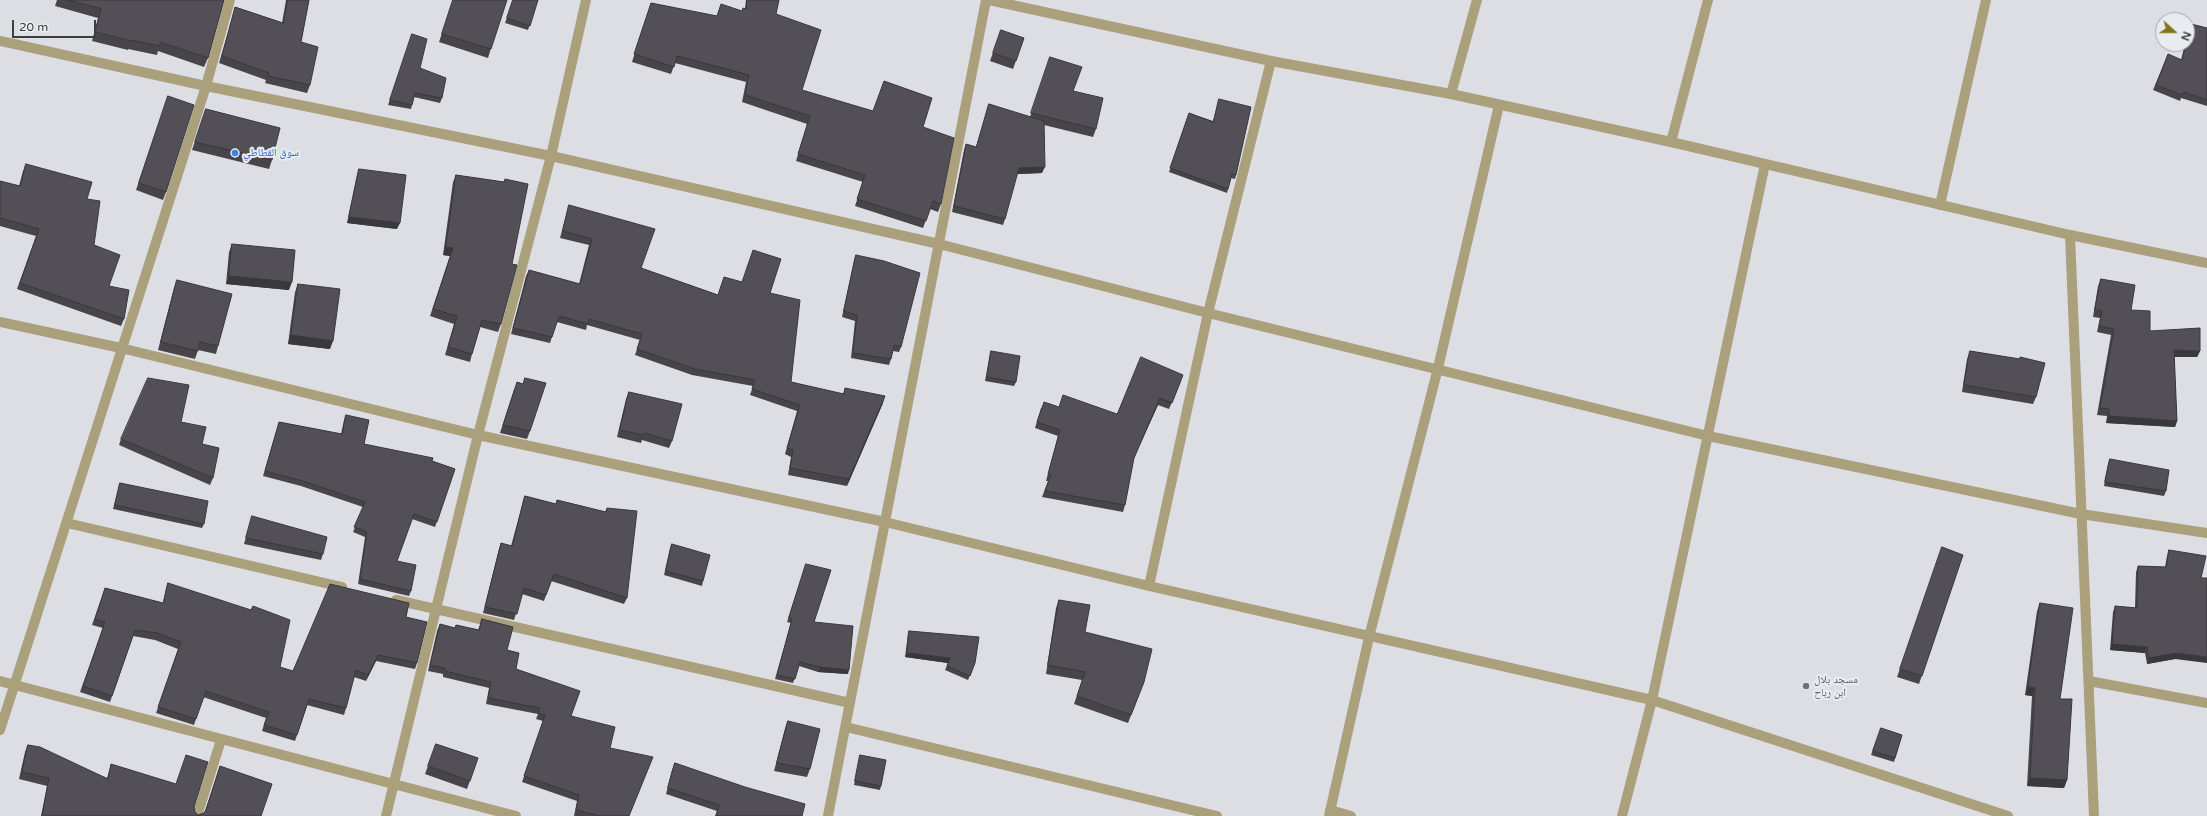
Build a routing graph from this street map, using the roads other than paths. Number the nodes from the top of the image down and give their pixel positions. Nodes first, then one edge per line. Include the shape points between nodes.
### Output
1 (230, 0) edge
2 (586, 0) edge
3 (987, 0) edge
4 (1477, 0) edge
5 (1708, 0) edge
6 (1986, 0) edge
7 (1, 45) edge
8 (1271, 61) junction
9 (206, 86) junction
10 (1451, 94) junction
11 (1499, 105) junction
12 (1671, 142) junction
13 (551, 156) junction
14 (1765, 164) junction
15 (1940, 205) junction
16 (2070, 235) junction
17 (939, 244) junction
18 (2207, 263) edge
19 (1208, 313) junction
20 (0, 322) edge
21 (121, 348) junction
22 (1438, 368) junction
23 (478, 435) junction
24 (1708, 436) junction
25 (2081, 514) junction
26 (885, 522) junction
27 (67, 523) junction
28 (2207, 533) edge
29 (1149, 586) junction
30 (351, 589) edge
31 (390, 598) edge
32 (436, 609) junction
33 (1370, 637) junction
34 (0, 681) edge
35 (2090, 681) junction
36 (14, 684) junction
37 (1652, 700) junction
38 (850, 703) junction
39 (2207, 703) edge
40 (846, 727) junction
41 (0, 730) edge
42 (221, 740) junction
43 (394, 782) junction
44 (1329, 813) edge
45 (197, 816) edge
46 (386, 816) edge
47 (516, 816) edge
48 (828, 816) edge
49 (1217, 816) edge
50 (1351, 816) edge
51 (1622, 816) edge
52 (2008, 816) edge
53 (2094, 816) edge

1 - 9 street
2 - 13 street
3 - 8 street
3 - 17 street
4 - 10 street
5 - 12 street
6 - 15 street
7 - 9 street
8 - 10 street
8 - 19 street
9 - 13 street
9 - 21 street
10 - 11 street
11 - 12 street
11 - 22 street
12 - 14 street
13 - 17 street
13 - 23 street
14 - 15 street
14 - 24 street
15 - 16 street
16 - 18 street
16 - 25 street
17 - 19 street
17 - 26 street
19 - 22 street
19 - 29 street
20 - 21 street
21 - 23 street
21 - 27 street
22 - 24 street
22 - 33 street
23 - 26 street
23 - 32 street
24 - 25 street
24 - 37 street
25 - 28 street
25 - 35 street
26 - 29 street
26 - 38 street
27 - 30 street
27 - 36 street
29 - 33 street
31 - 32 street
32 - 38 street
32 - 43 street
33 - 37 street
33 - 44 street
34 - 36 street
35 - 39 street
35 - 53 street
36 - 41 street
36 - 42 street
37 - 51 street
37 - 52 street
38 - 40 street
40 - 48 street
40 - 49 street
42 - 43 street
42 - 45 street
43 - 46 street
43 - 47 street
44 - 50 street

